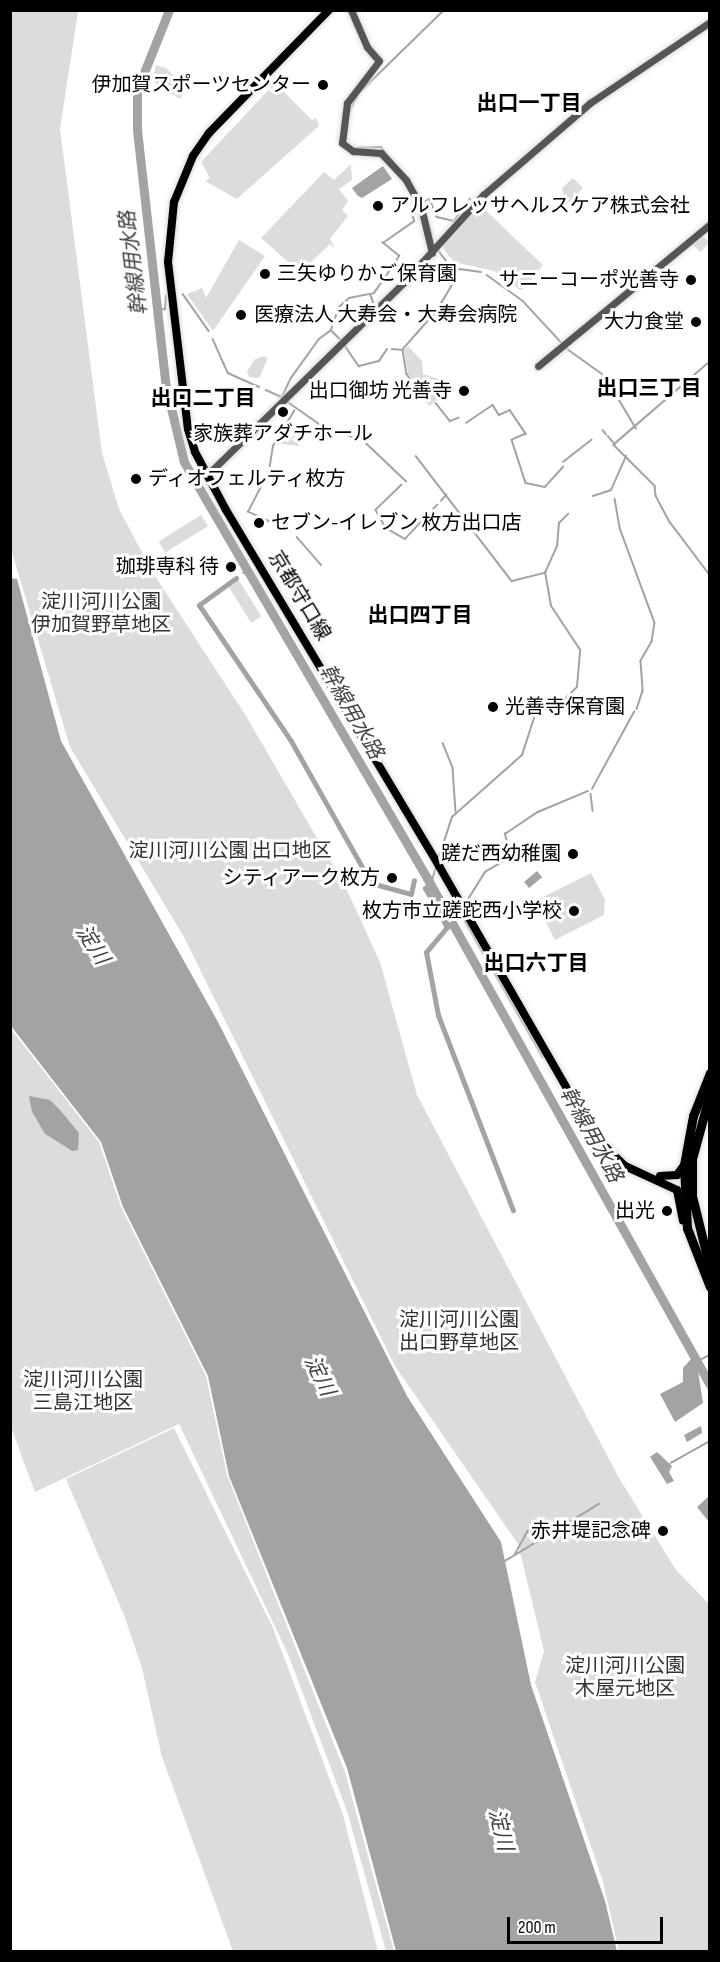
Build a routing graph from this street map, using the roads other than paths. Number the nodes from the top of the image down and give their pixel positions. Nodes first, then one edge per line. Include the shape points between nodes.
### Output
1 (329, 10) edge
2 (351, 10) edge
3 (710, 22) edge
4 (710, 224) edge
5 (435, 249) junction
6 (538, 366) dead end
7 (207, 475) junction
8 (710, 1073) edge
9 (710, 1093) edge
10 (684, 1165) junction
11 (644, 1175) junction
12 (687, 1228) junction
13 (710, 1269) edge
14 (710, 1287) edge

1 - 7 main road, 京都守口線 via 209,133 193,156 174,202 169,242 172,313 188,429
2 - 5 street via 367,47 379,61 347,103 342,142 353,151 381,153 406,180 421,207
3 - 5 street via 590,103 477,201
4 - 6 street
5 - 7 street
7 - 11 main road, 京都守口線 via 595,1137 614,1158
8 - 10 highway via 693,1116
9 - 13 highway via 699,1122 692,1178 695,1219
10 - 11 main road, 京都守口線 via 677,1175 668,1178
10 - 12 highway
11 - 12 main road, 京都守口線 via 677,1190
12 - 14 highway

